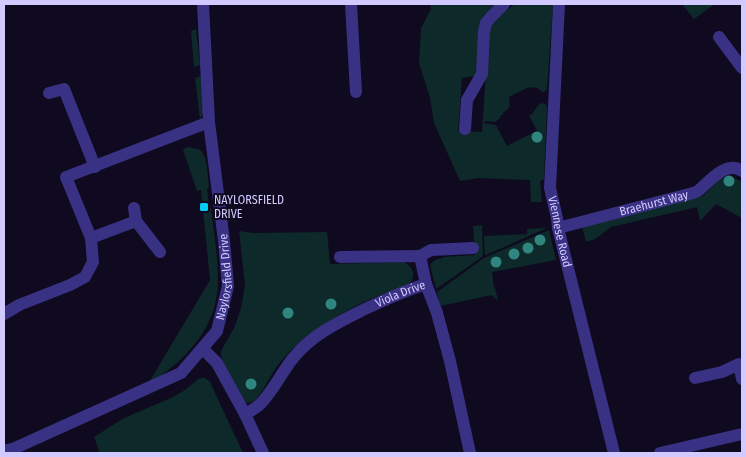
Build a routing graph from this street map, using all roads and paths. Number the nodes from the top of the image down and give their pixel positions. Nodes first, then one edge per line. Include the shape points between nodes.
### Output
1 (203, 4) edge
2 (351, 4) edge
3 (504, 4) edge
4 (559, 4) edge
5 (719, 37) dead end
6 (742, 68) edge
7 (356, 92) dead end
8 (49, 93) dead end
9 (209, 122) junction
10 (465, 129) dead end
11 (96, 167) junction
12 (741, 168) edge
13 (134, 208) dead end
14 (136, 222) junction
15 (558, 228) junction
16 (91, 238) junction
17 (473, 248) dead end
18 (160, 252) dead end
19 (420, 256) junction
20 (340, 257) dead end
21 (426, 284) junction
22 (4, 314) edge
23 (203, 348) junction
24 (741, 363) edge
25 (696, 378) dead end
26 (742, 379) edge
27 (245, 414) junction
28 (742, 434) edge
29 (4, 452) edge
30 (263, 453) edge
31 (470, 453) edge
32 (614, 453) edge
33 (660, 453) edge

1 - 9 street, Naylorsfield Drive
2 - 7 street
3 - 10 street via 486,23 482,74 467,100
4 - 15 street, Viennese Road via 550,188
5 - 6 street
8 - 11 street via 63,83
9 - 11 street
9 - 23 street, Naylorsfield Drive via 228,286 218,331
11 - 16 street via 66,177
12 - 15 street, Braehurst Way via 725,169 693,193
13 - 14 street
14 - 16 street
14 - 18 street
15 - 32 street, Viennese Road
16 - 22 street via 93,262 85,277
17 - 19 street via 431,250
19 - 20 street
19 - 21 street
21 - 27 street, Viola Drive via 392,296 311,339 294,356 266,397
21 - 31 street, Viola Drive via 450,361
23 - 27 street via 217,364
23 - 29 street, Naylorsfield Drive via 181,373
24 - 25 street via 722,372
24 - 26 street
27 - 30 street
28 - 33 street

